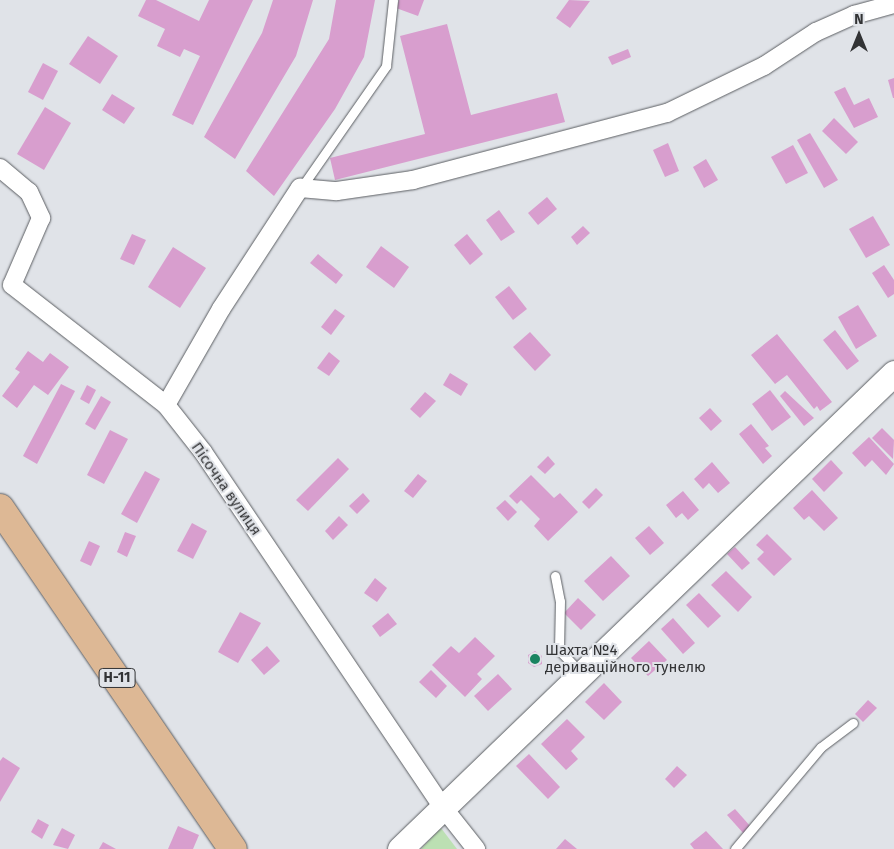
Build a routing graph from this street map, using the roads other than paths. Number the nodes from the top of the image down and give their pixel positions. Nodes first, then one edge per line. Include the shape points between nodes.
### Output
1 (393, 0) edge
2 (894, 4) edge
3 (0, 168) edge
4 (300, 188) junction
5 (894, 373) edge
6 (166, 406) junction
7 (0, 508) edge
8 (555, 576) dead end
9 (581, 673) junction
10 (852, 723) dead end
11 (442, 806) junction
12 (234, 849) edge
13 (400, 849) edge
14 (476, 849) edge
15 (735, 849) edge

1 - 4 lane via 386,66
2 - 4 street via 854,15 816,32 764,66 667,113 556,145 413,180 337,191
3 - 6 street, Пісочна вулиця via 29,192 41,218 12,285
4 - 6 street via 220,308
5 - 9 street
6 - 11 street, Пісочна вулиця via 203,452
7 - 12 main road, Н-11
8 - 9 lane via 560,601 559,650
9 - 11 street
10 - 15 lane via 821,747
11 - 13 street
11 - 14 street, Пісочна вулиця

